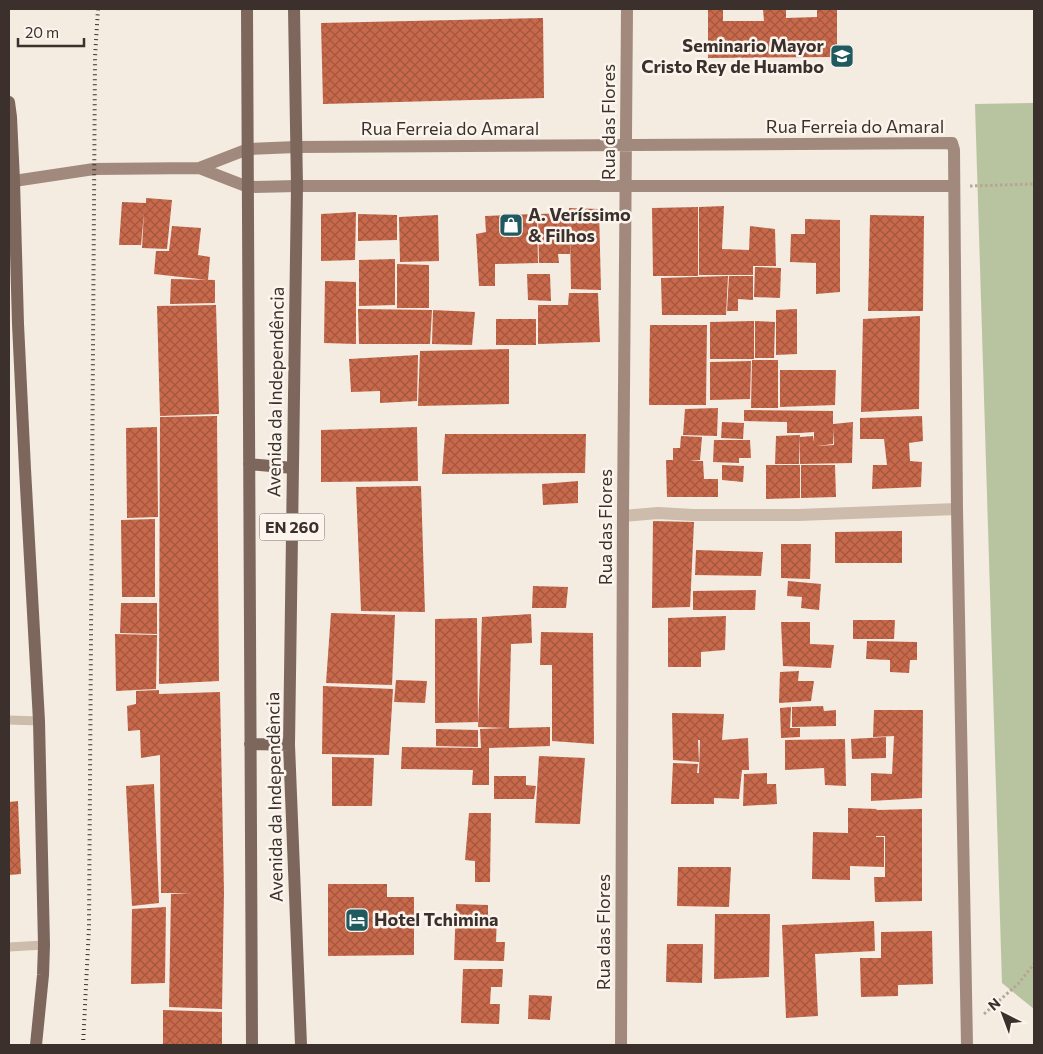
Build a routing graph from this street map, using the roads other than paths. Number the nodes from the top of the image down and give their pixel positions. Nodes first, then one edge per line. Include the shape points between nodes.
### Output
1 (247, 9) edge
2 (294, 9) edge
3 (627, 9) edge
4 (9, 102) edge
5 (626, 145) junction
6 (296, 147) junction
7 (248, 149) junction
8 (199, 168) junction
9 (14, 181) junction
10 (297, 186) junction
11 (626, 186) junction
12 (954, 186) junction
13 (248, 188) junction
14 (13, 262) edge
15 (249, 464) junction
16 (293, 468) junction
17 (957, 509) junction
18 (623, 516) junction
19 (9, 720) edge
20 (39, 721) junction
21 (250, 744) junction
22 (289, 745) junction
23 (44, 945) junction
24 (9, 947) edge
25 (36, 1045) edge
26 (252, 1045) edge
27 (301, 1045) edge
28 (621, 1045) edge
29 (967, 1045) edge

1 - 7 main road, Avenida da Independência / EN 260
2 - 6 main road, Avenida da Independência / EN 260
3 - 5 street, Rua das Flores
4 - 9 main road
5 - 6 street, Rua Ferreia do Amaral
5 - 11 street, Rua das Flores
5 - 12 street, Rua Ferreia do Amaral via 952,144
6 - 7 street, Rua Ferreia do Amaral
6 - 10 main road, Avenida da Independência / EN 260
7 - 8 street, Rua Ferreia do Amaral
7 - 13 main road, Avenida da Independência / EN 260
8 - 9 street, Rua Ferreia do Amaral via 94,169
8 - 13 street, Rua Ferreia do Amaral
9 - 14 main road
10 - 11 street, Rua Ferreia do Amaral
10 - 13 street, Rua Ferreia do Amaral
10 - 16 main road, Avenida da Independência / EN 260
11 - 12 street, Rua Ferreia do Amaral
11 - 18 street, Rua das Flores
12 - 17 street
13 - 15 main road, Avenida da Independência / EN 260
14 - 20 main road
15 - 16 main road
15 - 21 main road, Avenida da Independência / EN 260
16 - 22 main road, Avenida da Independência / EN 260
17 - 18 street via 798,515 658,513
17 - 29 street
18 - 28 street, Rua das Flores
19 - 20 lane
20 - 23 main road
21 - 22 main road
21 - 26 main road, Avenida da Independência / EN 260
22 - 27 main road, Avenida da Independência / EN 260
23 - 24 lane
23 - 25 main road

